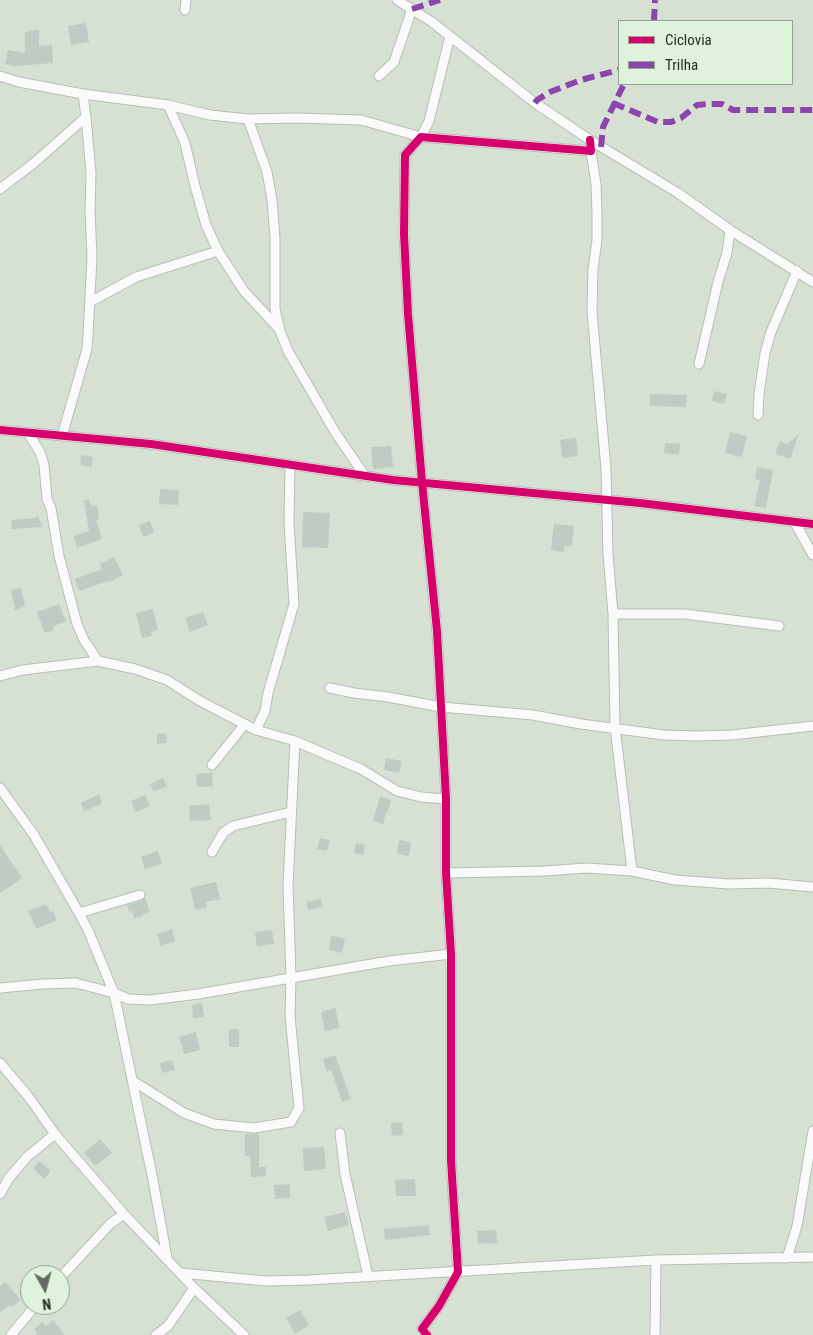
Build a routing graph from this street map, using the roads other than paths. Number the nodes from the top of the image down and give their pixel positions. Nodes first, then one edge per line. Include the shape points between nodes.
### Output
1 (186, 0) edge
2 (397, 0) edge
3 (412, 9) junction
4 (185, 10) dead end
5 (450, 36) junction
6 (0, 76) edge
7 (380, 76) dead end
8 (83, 94) junction
9 (168, 105) junction
10 (86, 117) junction
11 (248, 120) junction
12 (421, 137) junction
13 (590, 140) junction
14 (592, 151) junction
15 (0, 189) edge
16 (730, 230) junction
17 (218, 251) junction
18 (797, 271) junction
19 (813, 282) edge
20 (90, 302) junction
21 (280, 331) junction
22 (699, 364) dead end
23 (758, 415) dead end
24 (0, 430) edge
25 (28, 433) junction
26 (62, 436) junction
27 (290, 465) junction
28 (365, 476) junction
29 (422, 482) junction
30 (607, 501) junction
31 (796, 523) junction
32 (813, 524) edge
33 (813, 555) edge
34 (614, 614) junction
35 (779, 626) dead end
36 (98, 661) junction
37 (0, 676) edge
38 (330, 688) dead end
39 (441, 707) junction
40 (245, 724) junction
41 (813, 726) edge
42 (615, 727) junction
43 (256, 730) junction
44 (295, 741) junction
45 (212, 765) dead end
46 (0, 788) edge
47 (446, 799) junction
48 (3, 800) edge
49 (291, 812) junction
50 (212, 852) dead end
51 (632, 871) junction
52 (446, 873) junction
53 (813, 888) edge
54 (140, 895) dead end
55 (79, 913) junction
56 (451, 954) junction
57 (291, 978) junction
58 (0, 988) edge
59 (114, 993) junction
60 (0, 1064) edge
61 (133, 1081) junction
62 (813, 1131) edge
63 (340, 1133) dead end
64 (56, 1134) junction
65 (0, 1194) edge
66 (124, 1214) junction
67 (813, 1257) edge
68 (167, 1258) junction
69 (787, 1258) junction
70 (656, 1260) junction
71 (70, 1267) edge
72 (458, 1272) junction
73 (181, 1273) junction
74 (368, 1276) junction
75 (194, 1288) junction
76 (28, 1315) edge
77 (424, 1332) edge
78 (11, 1335) edge
79 (156, 1335) edge
80 (244, 1335) edge
81 (414, 1335) edge
82 (655, 1335) edge

1 - 4 street
2 - 3 street
3 - 5 street
3 - 7 street via 394,62
5 - 12 street via 429,121
5 - 13 street
6 - 8 street
8 - 9 street
8 - 10 street
9 - 11 street
9 - 17 street via 185,143 206,225
10 - 15 street
10 - 20 street via 91,173
11 - 12 street via 361,120
11 - 21 street via 267,172 272,200 275,309
12 - 14 street
12 - 29 street via 405,155 403,175 408,314
13 - 14 street
13 - 16 street via 678,193
14 - 30 street via 597,240 592,312
16 - 18 street
16 - 22 street
17 - 20 street via 136,276
17 - 21 street via 244,291
18 - 19 street
18 - 23 street via 765,353
20 - 26 street via 87,349
21 - 28 street via 330,424
24 - 25 street
25 - 26 street
25 - 36 street via 44,465 47,499 77,624
26 - 27 street via 151,444
27 - 28 street
27 - 43 street via 289,523 294,604 265,711
28 - 29 street
29 - 30 street
29 - 39 street
30 - 31 street
30 - 34 street
31 - 32 street
31 - 33 street
34 - 35 street via 685,614
34 - 42 street
36 - 37 street
36 - 40 street via 168,680
38 - 39 street
39 - 42 street via 533,715
39 - 47 street
40 - 43 street
40 - 45 street
41 - 42 street via 697,736 664,735
42 - 51 street
43 - 44 street
44 - 47 street via 361,769 398,791
44 - 49 street
46 - 48 street
47 - 52 street
48 - 55 street via 34,835
49 - 50 street via 233,826 223,833
49 - 57 street via 288,885
51 - 52 street via 586,868
51 - 53 street via 675,880
52 - 56 street
54 - 55 street
55 - 59 street
56 - 57 street
56 - 72 street via 451,1160
57 - 59 street via 150,1000 128,999
57 - 61 street via 290,1016 299,1108 291,1122 254,1128 214,1124 184,1113
58 - 59 street via 76,984
59 - 61 street
60 - 64 street
61 - 68 street
62 - 69 street via 797,1226
63 - 74 street
64 - 65 street via 27,1157
64 - 66 street
66 - 68 street
66 - 71 street via 110,1224
67 - 69 street
68 - 73 street
69 - 70 street
70 - 72 street
70 - 82 street
72 - 74 street
72 - 77 street
73 - 74 street via 266,1281
73 - 75 street
75 - 79 street via 168,1326
75 - 80 street
76 - 78 street
77 - 81 street

